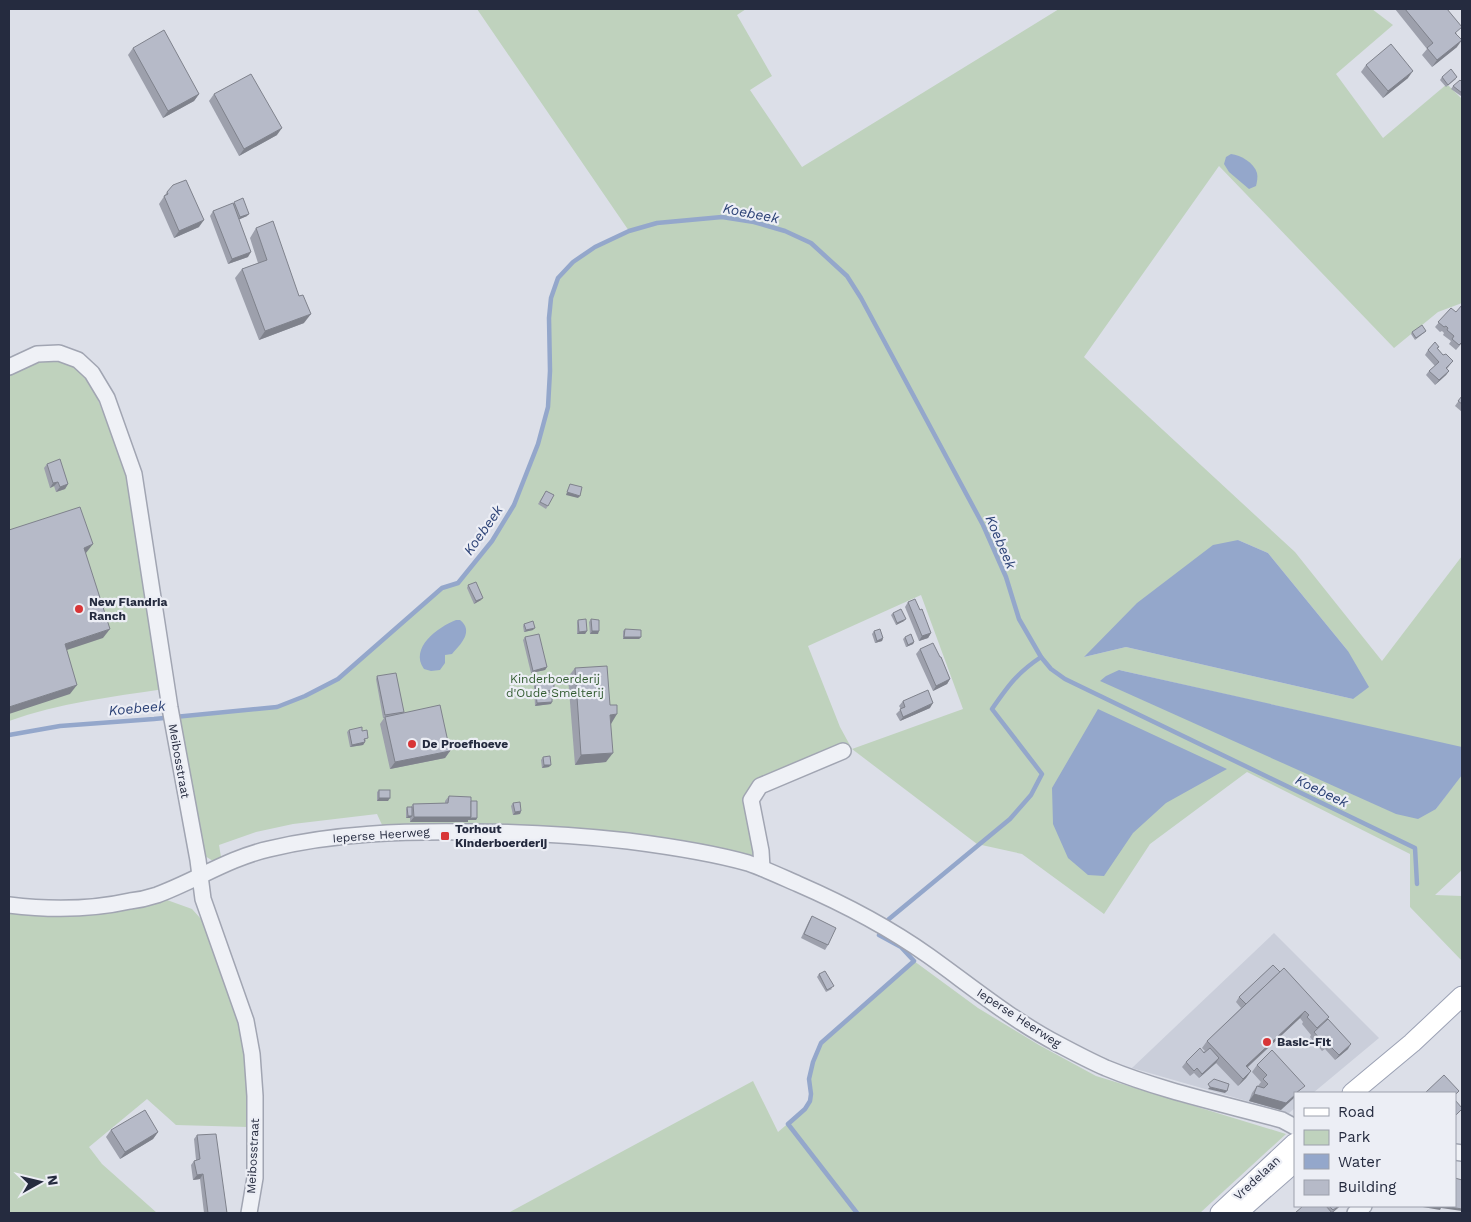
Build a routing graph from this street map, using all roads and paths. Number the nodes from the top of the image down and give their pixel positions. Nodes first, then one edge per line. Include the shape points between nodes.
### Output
1 (9, 367) edge
2 (843, 751) dead end
3 (762, 868) junction
4 (200, 876) junction
5 (9, 905) edge
6 (1462, 996) edge
7 (1412, 1043) junction
8 (1353, 1092) edge
9 (1367, 1092) edge
10 (1288, 1124) edge
11 (1294, 1144) edge
12 (1294, 1163) edge
13 (249, 1213) edge
14 (1220, 1213) edge
15 (1237, 1213) edge

1 - 4 street, Meibosstraat via 37,354 59,353 78,360 92,373 107,398 134,474 173,729
2 - 3 street via 760,786 751,800
3 - 4 street, Ieperse Heerweg via 732,859 631,842 549,834 441,831 357,835 288,845 244,856
3 - 10 street, Ieperse Heerweg via 896,934 1018,1020 1106,1068
4 - 5 street, Ieperse Heerweg via 153,897 111,905 72,909
4 - 13 street, Meibosstraat via 202,899 246,1021 252,1054 254,1178
6 - 7 main road
7 - 8 main road
7 - 9 main road
11 - 14 main road, Vredelaan
12 - 15 main road, Vredelaan

